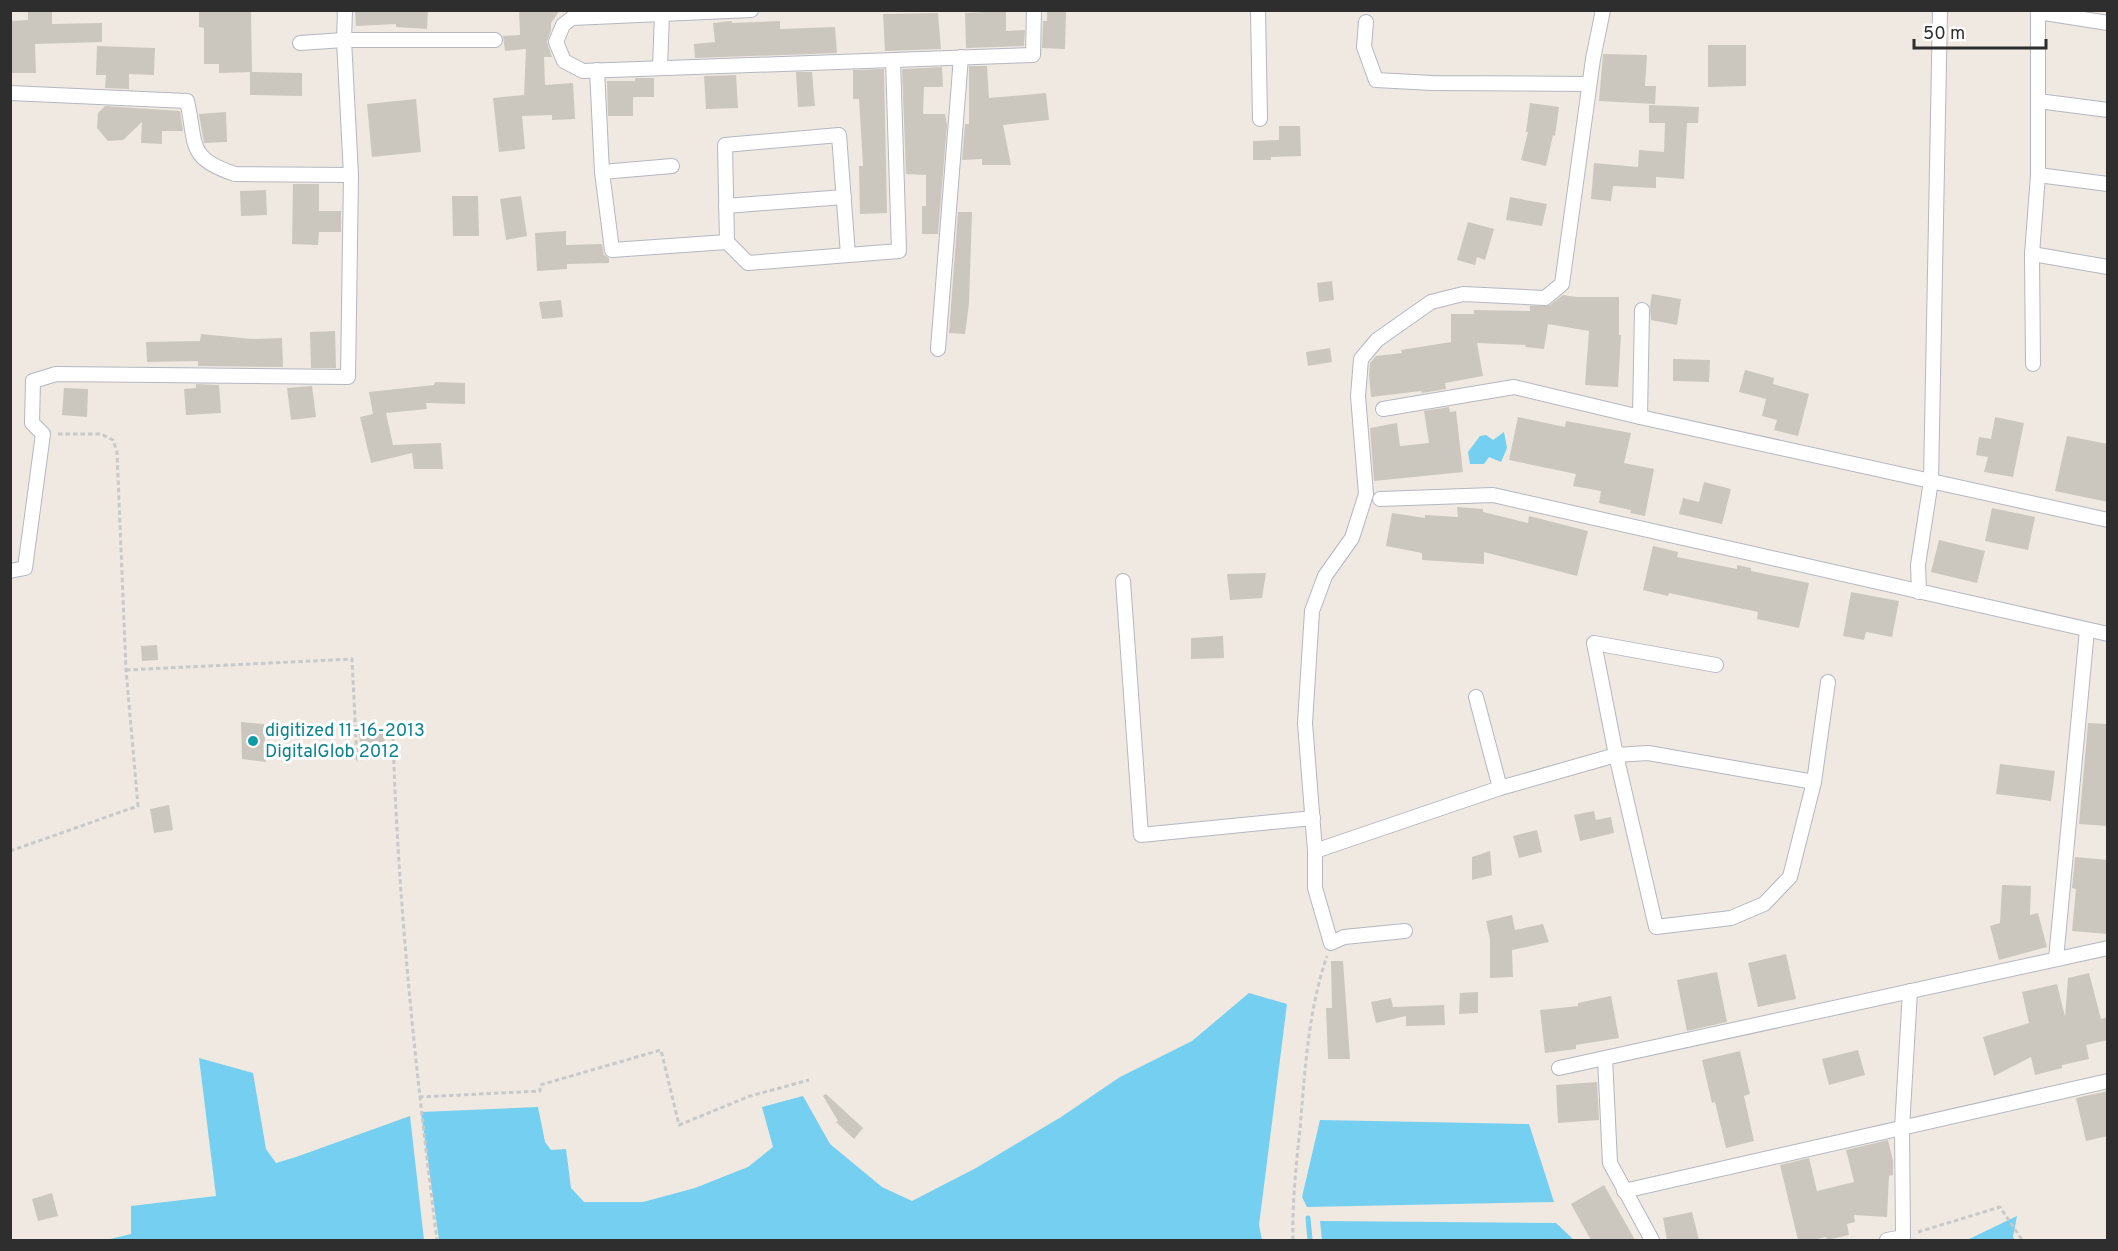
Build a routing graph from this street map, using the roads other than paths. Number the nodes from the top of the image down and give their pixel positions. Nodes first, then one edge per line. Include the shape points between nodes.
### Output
1 (345, 10) edge
2 (751, 10) edge
3 (1034, 10) edge
4 (1258, 10) edge
5 (1603, 10) edge
6 (1940, 10) edge
7 (662, 14) junction
8 (1366, 22) dead end
9 (2108, 23) edge
10 (344, 40) junction
11 (495, 40) dead end
12 (300, 43) dead end
13 (961, 57) junction
14 (893, 60) junction
15 (660, 68) junction
16 (597, 70) junction
17 (1589, 84) junction
18 (10, 93) edge
19 (2038, 101) junction
20 (2108, 110) edge
21 (1260, 119) dead end
22 (672, 166) dead end
23 (602, 172) junction
24 (351, 175) junction
25 (2038, 175) junction
26 (2108, 184) edge
27 (844, 197) junction
28 (726, 206) junction
29 (727, 242) junction
30 (2032, 254) junction
31 (848, 255) junction
32 (2108, 267) edge
33 (1642, 310) dead end
34 (938, 349) dead end
35 (2033, 364) dead end
36 (1383, 409) dead end
37 (1640, 417) junction
38 (1931, 481) junction
39 (1380, 499) dead end
40 (2108, 520) edge
41 (10, 571) edge
42 (1123, 581) dead end
43 (1919, 592) junction
44 (2086, 630) junction
45 (2108, 634) edge
46 (1716, 665) dead end
47 (1828, 682) dead end
48 (1476, 697) dead end
49 (1616, 755) junction
50 (1814, 782) junction
51 (1500, 788) junction
52 (1313, 818) junction
53 (1315, 851) junction
54 (1405, 931) dead end
55 (2108, 948) edge
56 (2056, 960) junction
57 (1910, 991) junction
58 (1605, 1058) junction
59 (1559, 1068) dead end
60 (2108, 1081) edge
61 (1902, 1128) junction
62 (1624, 1191) junction
63 (1652, 1240) edge
64 (1887, 1240) edge

1 - 10 street
2 - 7 street
3 - 13 street via 1034,55
4 - 21 street
5 - 17 street
6 - 38 street
7 - 15 street
7 - 16 street via 572,18 563,25 556,42 564,61 583,70
8 - 17 street via 1364,47 1376,80
9 - 19 street via 2038,12
10 - 11 street
10 - 12 street
10 - 24 street
13 - 14 street
13 - 34 street
14 - 15 street
14 - 31 street via 899,251
15 - 16 street
16 - 23 street
17 - 52 street via 1562,284 1545,298 1463,294 1431,302 1377,340 1360,359 1358,396 1366,494 1352,538 1325,576 1312,611 1305,723
18 - 24 street via 187,101 194,146 217,169 235,174
19 - 20 street
19 - 25 street
22 - 23 street
23 - 29 street via 612,250
24 - 41 street via 348,377 56,374 33,381 32,423 43,434 26,568
25 - 26 street
25 - 30 street
27 - 28 street
27 - 28 street via 840,135 725,145
27 - 31 street
28 - 29 street
29 - 31 street via 748,263
30 - 32 street
30 - 35 street
33 - 37 street
36 - 37 street via 1514,387
37 - 38 street
38 - 40 street
38 - 43 street via 1918,565
39 - 43 street via 1493,495
42 - 52 street via 1141,835
43 - 44 street
44 - 45 street
44 - 56 street
46 - 49 street via 1594,643
47 - 50 street
48 - 51 street
49 - 50 street via 1648,753
49 - 50 street via 1656,927 1731,918 1764,904 1790,878
49 - 51 street
51 - 53 street
52 - 53 street
53 - 54 street via 1315,888 1331,943 1344,937
55 - 56 street
56 - 57 street
57 - 58 street
57 - 61 street
58 - 59 street
58 - 62 street via 1610,1163
60 - 61 street
61 - 62 street
61 - 64 street via 1903,1237
62 - 63 street

